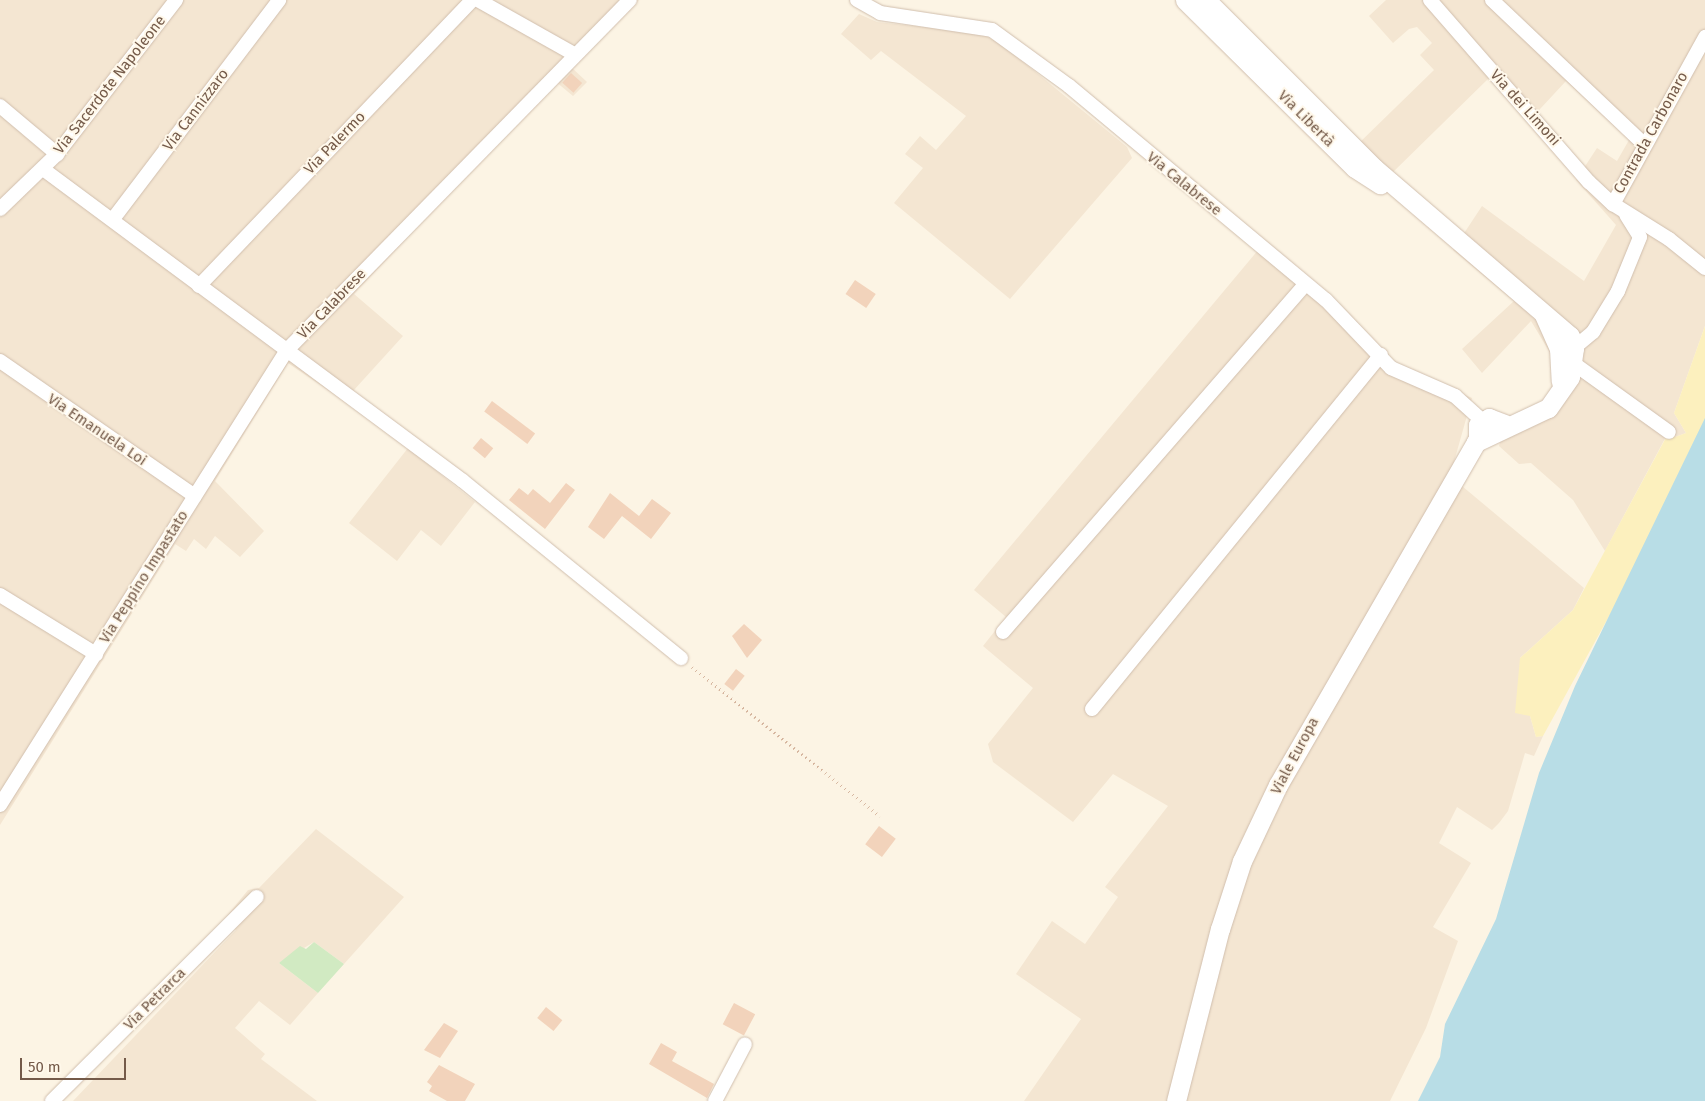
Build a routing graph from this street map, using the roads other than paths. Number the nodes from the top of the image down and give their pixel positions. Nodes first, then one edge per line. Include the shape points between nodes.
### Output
1 (176, 0) edge
2 (279, 0) edge
3 (472, 0) edge
4 (478, 0) edge
5 (630, 0) edge
6 (857, 0) edge
7 (1185, 0) edge
8 (1206, 0) edge
9 (1430, 0) edge
10 (1492, 0) edge
11 (1705, 37) edge
12 (574, 54) junction
13 (1267, 71) junction
14 (2, 111) edge
15 (1644, 144) junction
16 (57, 154) junction
17 (43, 169) junction
18 (1618, 208) junction
19 (0, 209) edge
20 (113, 219) junction
21 (1705, 268) edge
22 (1305, 284) junction
23 (199, 286) junction
24 (1540, 306) junction
25 (287, 350) junction
26 (1381, 355) junction
27 (1574, 356) junction
28 (0, 361) edge
29 (1559, 394) junction
30 (1668, 432) dead end
31 (1479, 434) junction
32 (195, 496) junction
33 (0, 595) edge
34 (1003, 632) dead end
35 (96, 654) junction
36 (681, 658) road end
37 (1092, 709) dead end
38 (0, 805) edge
39 (257, 896) dead end
40 (745, 1044) dead end
41 (52, 1101) edge
42 (715, 1101) edge
43 (1176, 1101) edge

1 - 16 street, Via Sacerdote Napoleone
2 - 20 street, Via Cannizzaro
3 - 23 street, Via Palermo
4 - 12 street
5 - 12 street, Via Calabrese
6 - 22 street, Via Calabrese via 880,13 992,30 1069,86
7 - 13 street, Via Libertà
8 - 13 street, Via Libertà
9 - 18 street, Via dei Limoni
10 - 15 street
11 - 15 street, Contrada Carbonaro
12 - 25 street, Via Calabrese
13 - 24 street, Via Libertà via 1355,168 1438,222
14 - 16 street
15 - 18 street, Contrada Carbonaro
16 - 17 street, Via Sacerdote Napoleone
17 - 19 street
17 - 20 street, Via Calabrese
18 - 21 street
18 - 27 street, Contrada Carbonaro via 1640,237 1618,291
20 - 23 street, Via Calabrese
22 - 26 street, Via Calabrese via 1350,321
22 - 34 street
23 - 25 street, Via Calabrese
24 - 27 street, Via Libertà via 1570,336
24 - 29 street via 1562,362
25 - 32 street, Via Peppino Impastato
25 - 36 street via 463,481
26 - 31 street, Via Calabrese via 1391,368 1455,396
26 - 37 street
27 - 29 street
27 - 30 street
28 - 32 street, Via Emanuela Loi
29 - 31 street via 1536,416 1505,424 1496,418
31 - 43 street, Viale Europa via 1314,720 1242,860 1203,984
32 - 35 street, Via Peppino Impastato
33 - 35 street
35 - 38 street, Via Peppino Impastato
39 - 41 street, Via Petrarca
40 - 42 street

